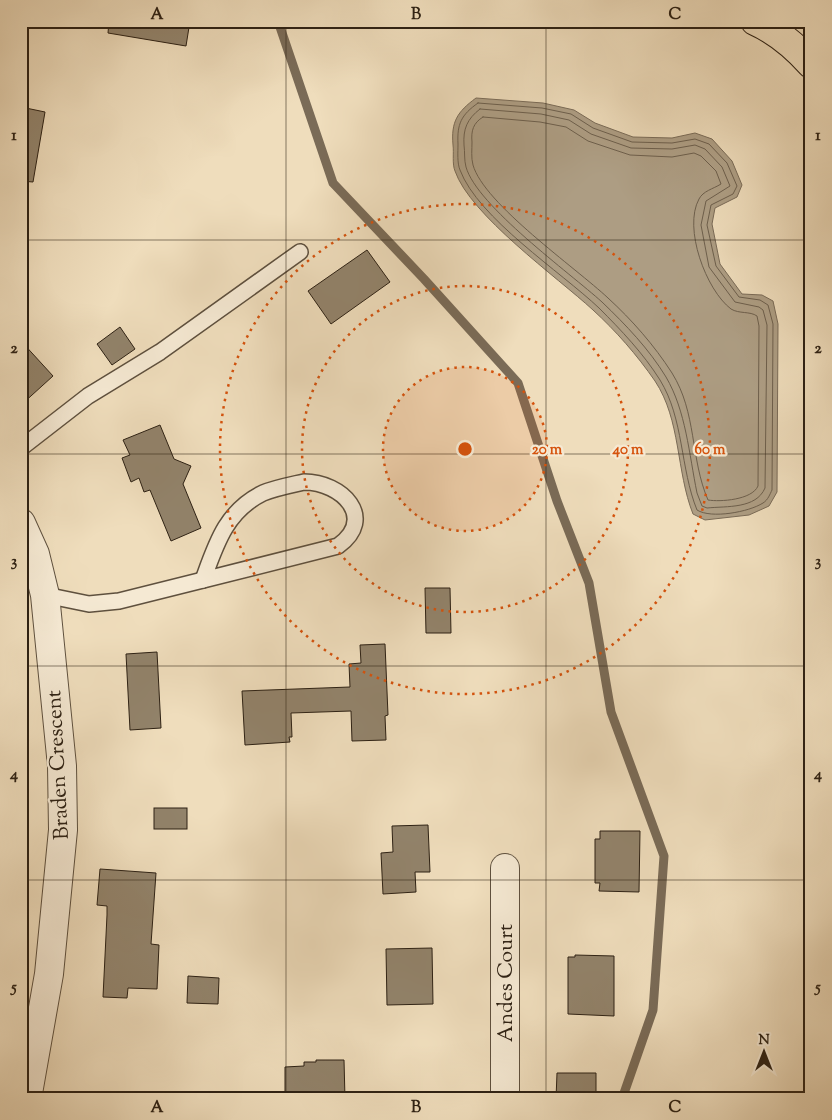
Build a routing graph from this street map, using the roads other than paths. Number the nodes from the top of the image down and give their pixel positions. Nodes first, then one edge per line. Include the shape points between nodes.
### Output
1 (755, 21) edge
2 (811, 64) edge
3 (300, 252) dead end
4 (21, 448) edge
5 (21, 523) edge
6 (203, 580) junction
7 (45, 595) junction
8 (505, 868) dead end
9 (27, 1099) edge
10 (505, 1099) edge

1 - 2 main road via 777,33
3 - 4 lane via 160,352 88,396
5 - 7 street, Braden Crescent via 35,554
6 - 6 lane via 338,546 349,538 355,526 355,512 335,488 315,482 264,493 243,505 226,523
6 - 7 lane via 119,601 90,604
7 - 9 street, Braden Crescent via 62,766 63,830 49,974
8 - 10 street, Andes Court

